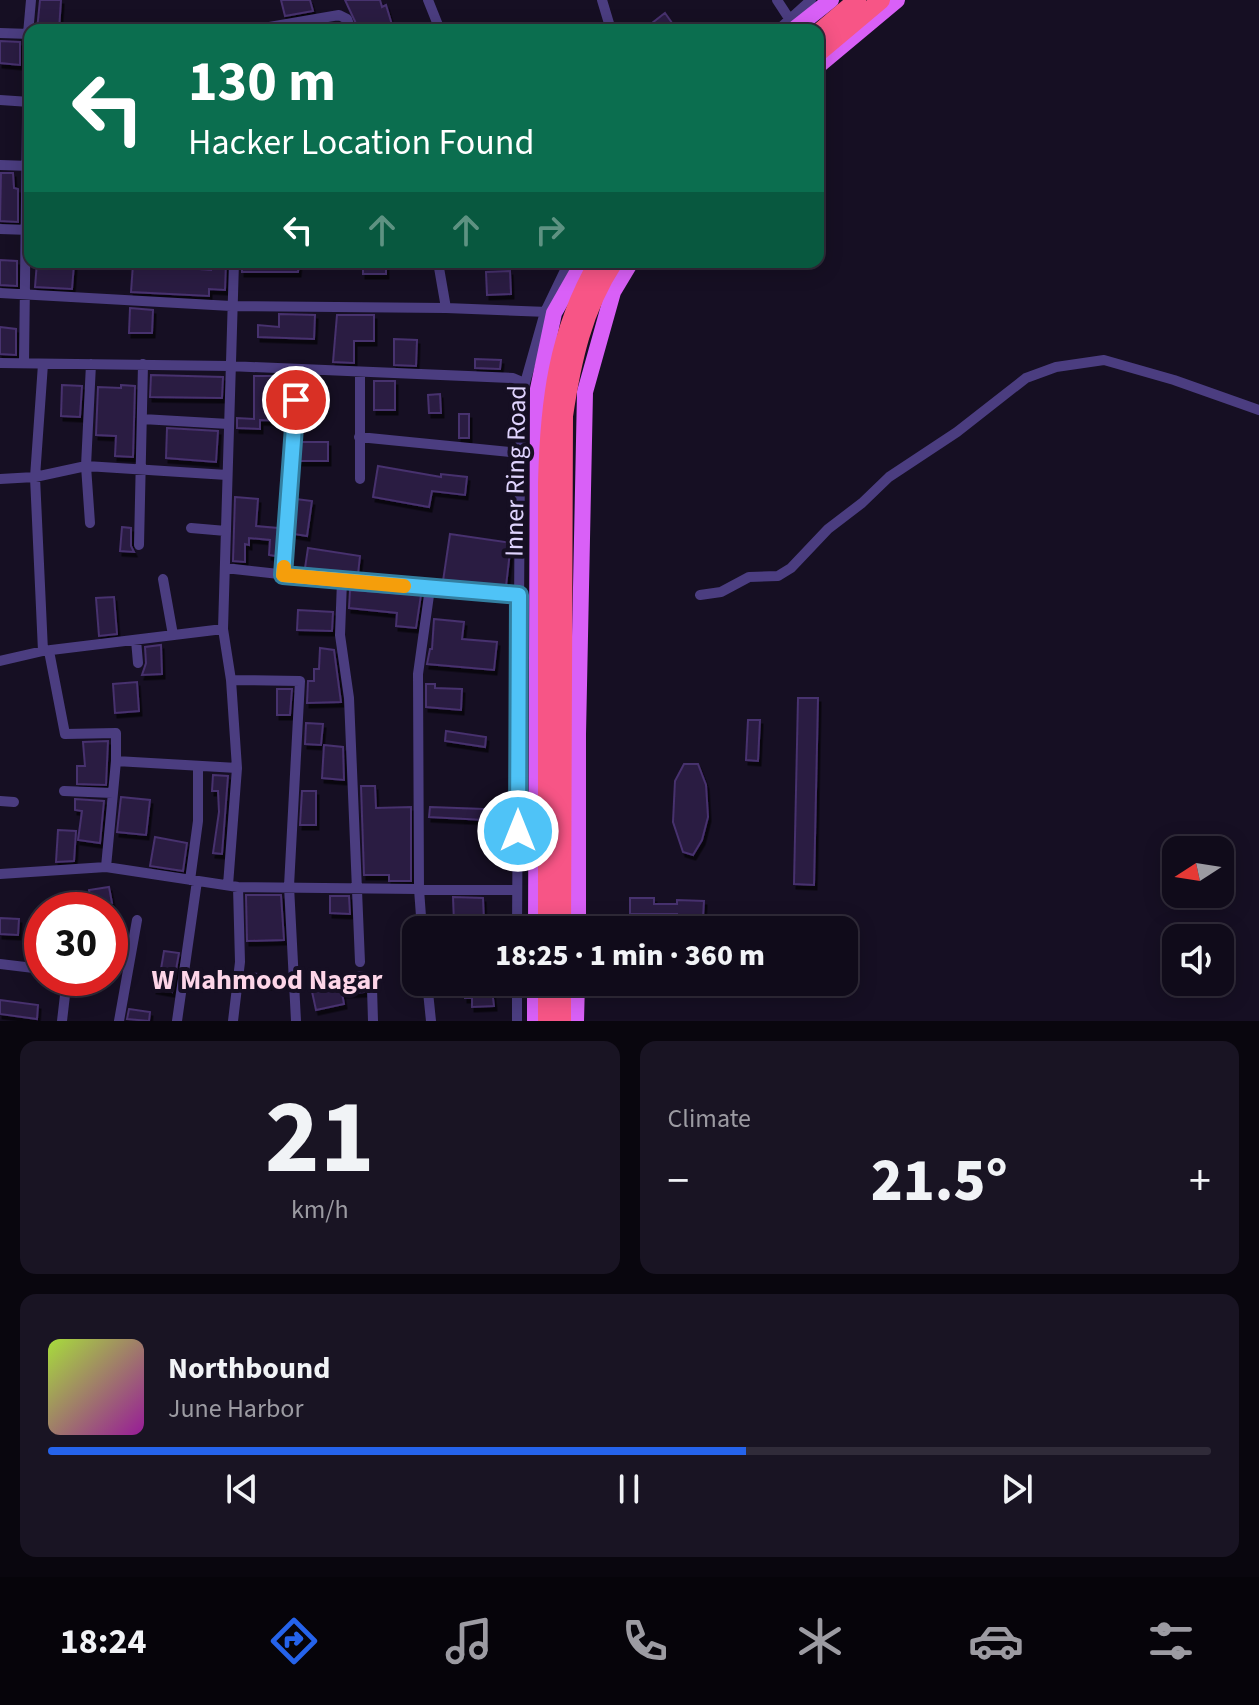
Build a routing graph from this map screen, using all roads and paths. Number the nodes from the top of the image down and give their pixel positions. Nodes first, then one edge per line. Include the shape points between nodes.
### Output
1 (31, 0) edge
2 (428, 0) edge
3 (602, 0) edge
4 (777, 0) edge
5 (811, 0) edge
6 (831, 0) edge
7 (857, 0) edge
8 (881, 0) edge
9 (897, 0) edge
10 (30, 24) edge
11 (299, 24) edge
12 (349, 24) edge
13 (438, 24) edge
14 (609, 24) edge
15 (792, 24) edge
16 (794, 24) edge
17 (796, 24) edge
18 (824, 28) edge
19 (0, 33) edge
20 (24, 34) edge
21 (824, 48) edge
22 (824, 61) edge
23 (0, 100) edge
24 (24, 102) edge
25 (0, 165) edge
26 (24, 166) edge
27 (0, 229) edge
28 (24, 230) edge
29 (26, 268) edge
30 (234, 268) edge
31 (439, 268) edge
32 (567, 268) edge
33 (579, 268) edge
34 (595, 268) edge
35 (611, 268) edge
36 (627, 268) edge
37 (0, 293) edge
38 (25, 294) junction
39 (231, 306) junction
40 (446, 308) junction
41 (550, 312) junction
42 (0, 363) edge
43 (24, 363) junction
44 (43, 364) junction
45 (91, 364) junction
46 (143, 364) junction
47 (229, 366) junction
48 (297, 370) junction
49 (360, 373) junction
50 (523, 390) junction
51 (1259, 410) edge
52 (142, 419) junction
53 (229, 424) junction
54 (359, 437) junction
55 (520, 453) junction
56 (86, 466) junction
57 (140, 468) junction
58 (227, 475) junction
59 (35, 477) junction
60 (0, 479) edge
61 (360, 479) dead end
62 (90, 523) dead end
63 (191, 528) dead end
64 (226, 531) junction
65 (139, 545) dead end
66 (225, 568) junction
67 (283, 575) junction
68 (163, 579) dead end
69 (342, 581) junction
70 (430, 588) junction
71 (519, 595) junction
72 (700, 595) dead end
73 (223, 629) junction
74 (173, 635) junction
75 (136, 640) junction
76 (46, 651) junction
77 (0, 661) edge
78 (138, 663) dead end
79 (231, 680) junction
80 (116, 761) junction
81 (198, 766) junction
82 (237, 768) junction
83 (64, 791) dead end
84 (113, 793) junction
85 (0, 801) edge
86 (14, 802) dead end
87 (106, 867) junction
88 (0, 874) edge
89 (193, 880) junction
90 (233, 886) junction
91 (289, 886) junction
92 (358, 887) junction
93 (419, 889) junction
94 (517, 890) junction
95 (421, 916) edge
96 (517, 916) edge
97 (536, 916) edge
98 (547, 916) edge
99 (562, 916) edge
100 (578, 916) edge
101 (137, 920) dead end
102 (360, 962) dead end
103 (0, 964) edge
104 (24, 967) edge
105 (372, 988) dead end
106 (65, 996) edge
107 (428, 996) edge
108 (517, 996) edge
109 (535, 996) edge
110 (547, 996) edge
111 (562, 996) edge
112 (577, 996) edge
113 (62, 1021) edge
114 (119, 1021) edge
115 (177, 1021) edge
116 (233, 1021) edge
117 (296, 1021) edge
118 (373, 1021) edge
119 (431, 1021) edge
120 (517, 1021) edge
121 (535, 1021) edge
122 (547, 1021) edge
123 (562, 1021) edge
124 (576, 1021) edge

1 - 10 street
2 - 13 street
3 - 14 street
4 - 15 street
5 - 16 street
6 - 17 main road
7 - 18 highway
8 - 21 highway
9 - 22 main road
11 - 12 street via 339,15
19 - 20 street
23 - 24 street
25 - 26 street
27 - 28 street
29 - 38 street
30 - 39 street
31 - 40 street
32 - 41 street
33 - 41 main road, Inner Ring Road
34 - 98 highway via 561,346 550,414
35 - 99 highway via 585,320 564,416
36 - 100 main road via 613,292 585,392
37 - 38 street
38 - 39 street
38 - 43 street
39 - 40 street
39 - 47 street
40 - 41 street
41 - 50 street
41 - 97 main road, Inner Ring Road via 538,389 536,448
42 - 43 street
43 - 44 street
44 - 45 street
44 - 59 street
45 - 46 street
45 - 56 street
46 - 47 street
46 - 52 street
47 - 48 street
47 - 53 street
48 - 49 street
48 - 67 street
49 - 50 street via 513,378
49 - 54 street
50 - 55 street
51 - 72 street via 1104,360 1056,367 1026,378 889,477 791,568
52 - 53 street
52 - 57 street
53 - 58 street
54 - 55 street
54 - 61 street
55 - 71 street
56 - 57 street
56 - 59 street
56 - 62 street
57 - 58 street
57 - 65 street
58 - 64 street
59 - 60 street
59 - 76 street
63 - 64 street
64 - 66 street
66 - 67 street
66 - 73 street
67 - 69 street
68 - 74 street
69 - 70 street
69 - 92 street via 340,635 349,698
70 - 71 street
70 - 93 street via 418,674
71 - 94 street
73 - 74 street
73 - 79 street
74 - 75 street
75 - 76 street
75 - 78 street
76 - 77 street
76 - 80 street via 65,734 116,733
79 - 82 street
79 - 91 street via 300,681
80 - 81 street
80 - 84 street
81 - 82 street
81 - 89 street
82 - 90 street
83 - 84 street
84 - 87 street
85 - 86 street
87 - 88 street
87 - 89 street
89 - 90 street
89 - 115 street
90 - 91 street
90 - 116 street via 240,962
91 - 92 street
91 - 117 street
92 - 93 street
92 - 102 street
93 - 94 street
93 - 95 street
94 - 96 street
101 - 114 street
103 - 104 street
105 - 118 street
106 - 113 street
107 - 119 street
108 - 120 street
109 - 121 main road
110 - 122 highway
111 - 123 highway
112 - 124 main road

